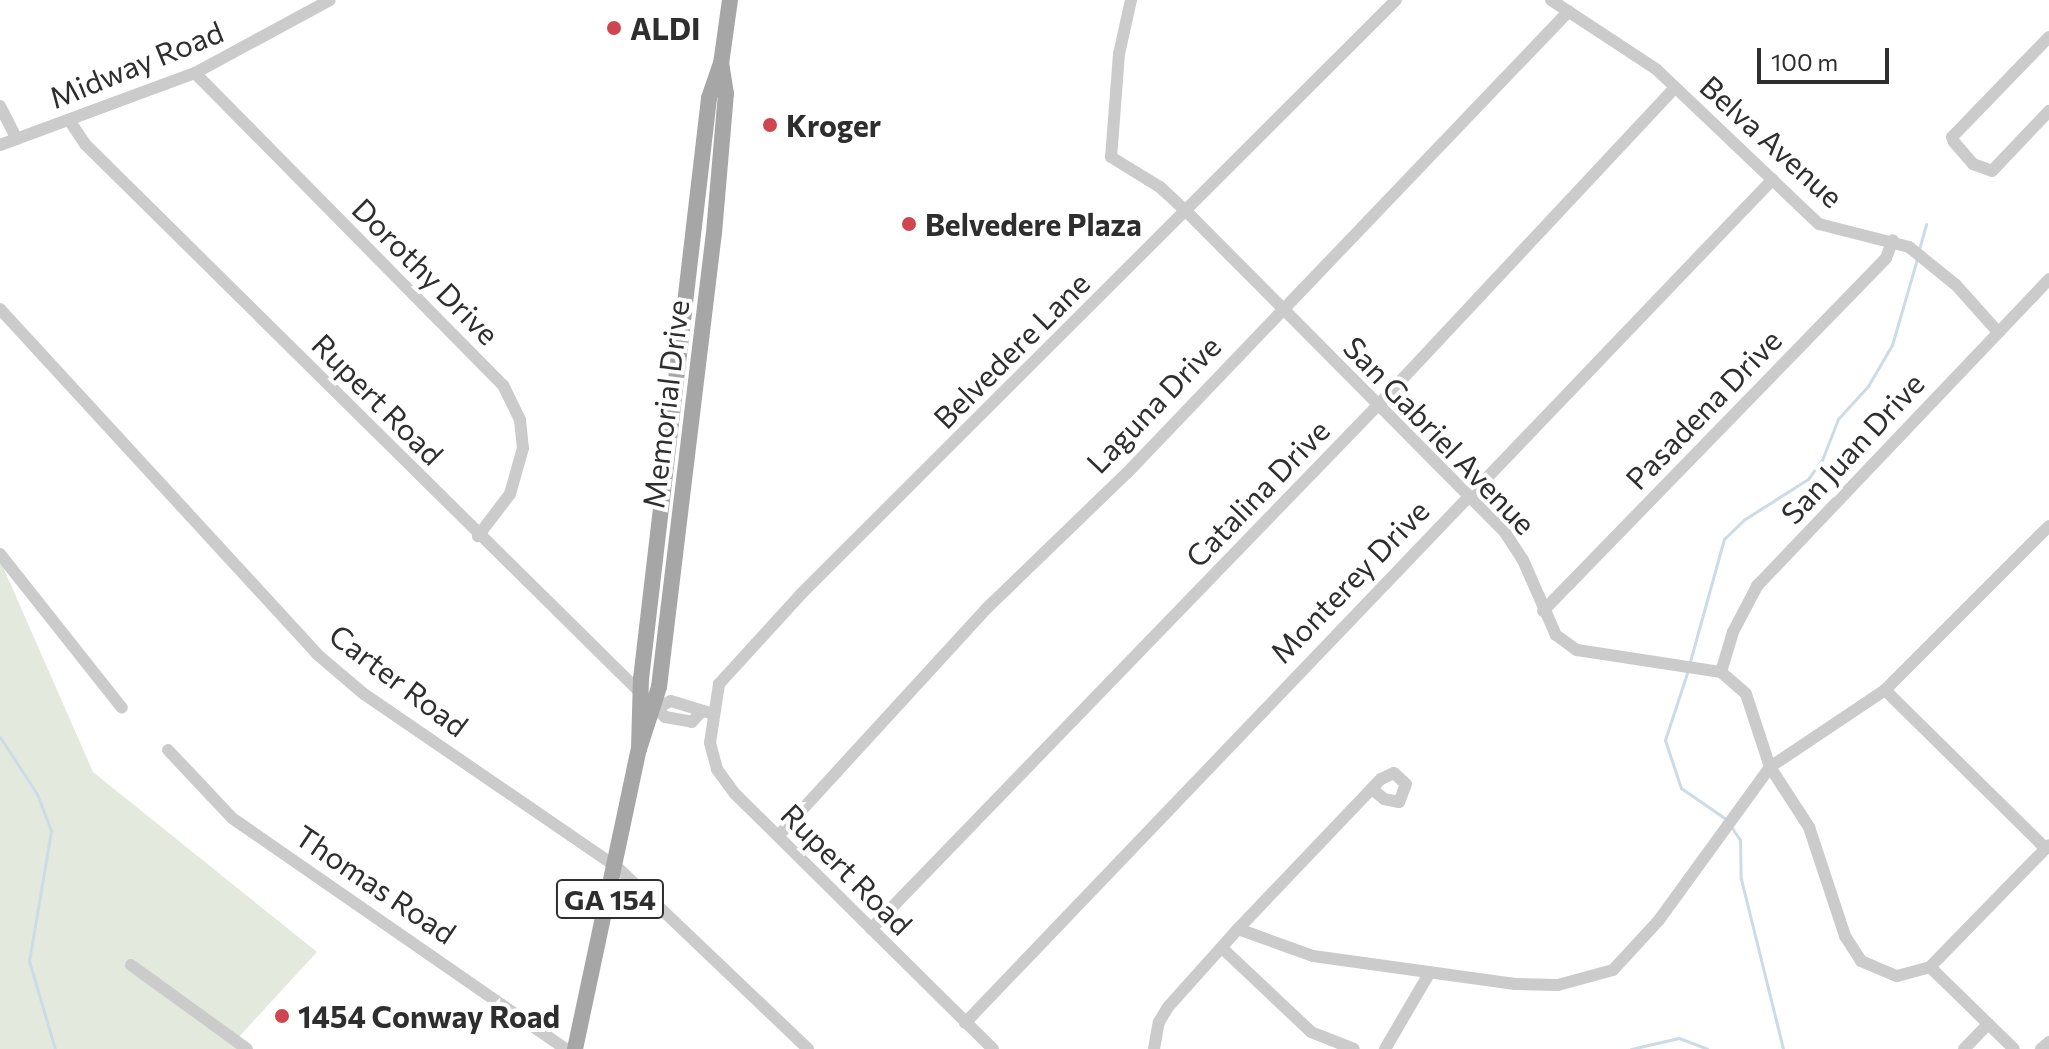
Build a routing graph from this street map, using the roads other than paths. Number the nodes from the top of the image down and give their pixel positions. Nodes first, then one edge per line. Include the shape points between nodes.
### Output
1 (330, 0) edge
2 (730, 0) edge
3 (1131, 0) edge
4 (1396, 0) edge
5 (1551, 0) edge
6 (1569, 11) junction
7 (2049, 37) edge
8 (721, 64) junction
9 (195, 73) junction
10 (1675, 88) junction
11 (0, 106) edge
12 (2049, 111) edge
13 (69, 120) junction
14 (17, 139) junction
15 (0, 145) edge
16 (1773, 179) junction
17 (1186, 211) junction
18 (1893, 240) junction
19 (2049, 279) edge
20 (1282, 308) junction
21 (0, 309) edge
22 (1998, 332) junction
23 (1378, 405) junction
24 (1468, 496) junction
25 (2049, 526) edge
26 (478, 536) junction
27 (0, 554) edge
28 (1543, 611) junction
29 (1721, 672) junction
30 (1885, 690) junction
31 (640, 693) junction
32 (656, 706) junction
33 (122, 708) dead end
34 (707, 711) junction
35 (639, 749) junction
36 (168, 750) dead end
37 (1770, 767) junction
38 (1372, 789) dead end
39 (778, 836) junction
40 (2047, 847) edge
41 (617, 867) junction
42 (871, 929) junction
43 (1238, 929) junction
44 (1222, 948) junction
45 (131, 965) dead end
46 (1930, 967) junction
47 (1430, 972) junction
48 (965, 1023) junction
49 (1988, 1024) junction
50 (2049, 1042) edge
51 (247, 1049) edge
52 (566, 1049) edge
53 (575, 1049) edge
54 (808, 1049) edge
55 (993, 1049) edge
56 (1154, 1049) edge
57 (1354, 1049) edge
58 (1385, 1049) edge
59 (1964, 1049) edge
60 (2014, 1049) edge
61 (2041, 1049) edge

1 - 9 street, Midway Road
2 - 8 main road, Memorial Drive / GA 154
3 - 17 street, San Gabriel Avenue via 1119,54 1111,157 1160,187
4 - 17 street, Belvedere Lane
5 - 6 street, Belva Avenue
6 - 10 street, Belva Avenue
6 - 20 street, Laguna Drive
7 - 12 street via 1952,137 1973,164 1992,171
8 - 31 main road, Memorial Drive / GA 154 via 709,98
8 - 32 main road, Memorial Drive / GA 154 via 726,94 713,245
9 - 13 street, Midway Road
9 - 26 street, Dorothy Drive via 503,385 520,420 523,448 510,494
10 - 16 street, Belva Avenue
10 - 23 street, Catalina Drive
11 - 14 street
13 - 14 street, Midway Road
13 - 26 street, Rupert Road via 85,144
14 - 15 street, Midway Road
16 - 18 street, Belva Avenue via 1819,224
16 - 24 street, Monterey Drive
17 - 20 street, San Gabriel Avenue
17 - 34 street, Belvedere Lane via 738,658
18 - 22 street, Belva Avenue via 1932,264
18 - 28 street, Pasadena Drive via 1886,258
19 - 22 street, San Juan Drive
20 - 23 street, San Gabriel Avenue
20 - 39 street, Laguna Drive via 1127,473 987,608
21 - 41 street, Carter Road via 318,655 364,694
22 - 29 street, San Juan Drive via 1757,586 1733,632
23 - 24 street, San Gabriel Avenue
23 - 42 street, Catalina Drive
24 - 28 street, San Gabriel Avenue via 1517,551
24 - 48 street, Monterey Drive
25 - 30 street
26 - 31 street, Rupert Road
27 - 33 street
28 - 29 street, San Gabriel Avenue via 1556,635 1577,650
29 - 37 street via 1746,694
30 - 37 street
30 - 40 street
31 - 32 street, Rupert Road
31 - 35 main road, Memorial Drive / GA 154
32 - 34 street, Rupert Road via 665,717 692,722
32 - 35 main road, Memorial Drive / GA 154
34 - 39 street, Rupert Road via 717,769
35 - 41 main road, Memorial Drive / GA 154
36 - 52 street, Thomas Road via 232,818
37 - 46 street via 1819,849 1854,952 1888,975
37 - 47 street via 1659,920 1613,970 1558,985
38 - 43 street
39 - 42 street, Rupert Road
40 - 46 street
41 - 53 main road, Memorial Drive / GA 154
41 - 54 street, Carter Road
42 - 48 street, Rupert Road
43 - 44 street
43 - 47 street via 1313,956
44 - 56 street via 1168,1007
44 - 57 street via 1311,1032
45 - 51 street
46 - 49 street
47 - 58 street
48 - 55 street, Rupert Road
49 - 59 street
49 - 60 street
50 - 61 street

